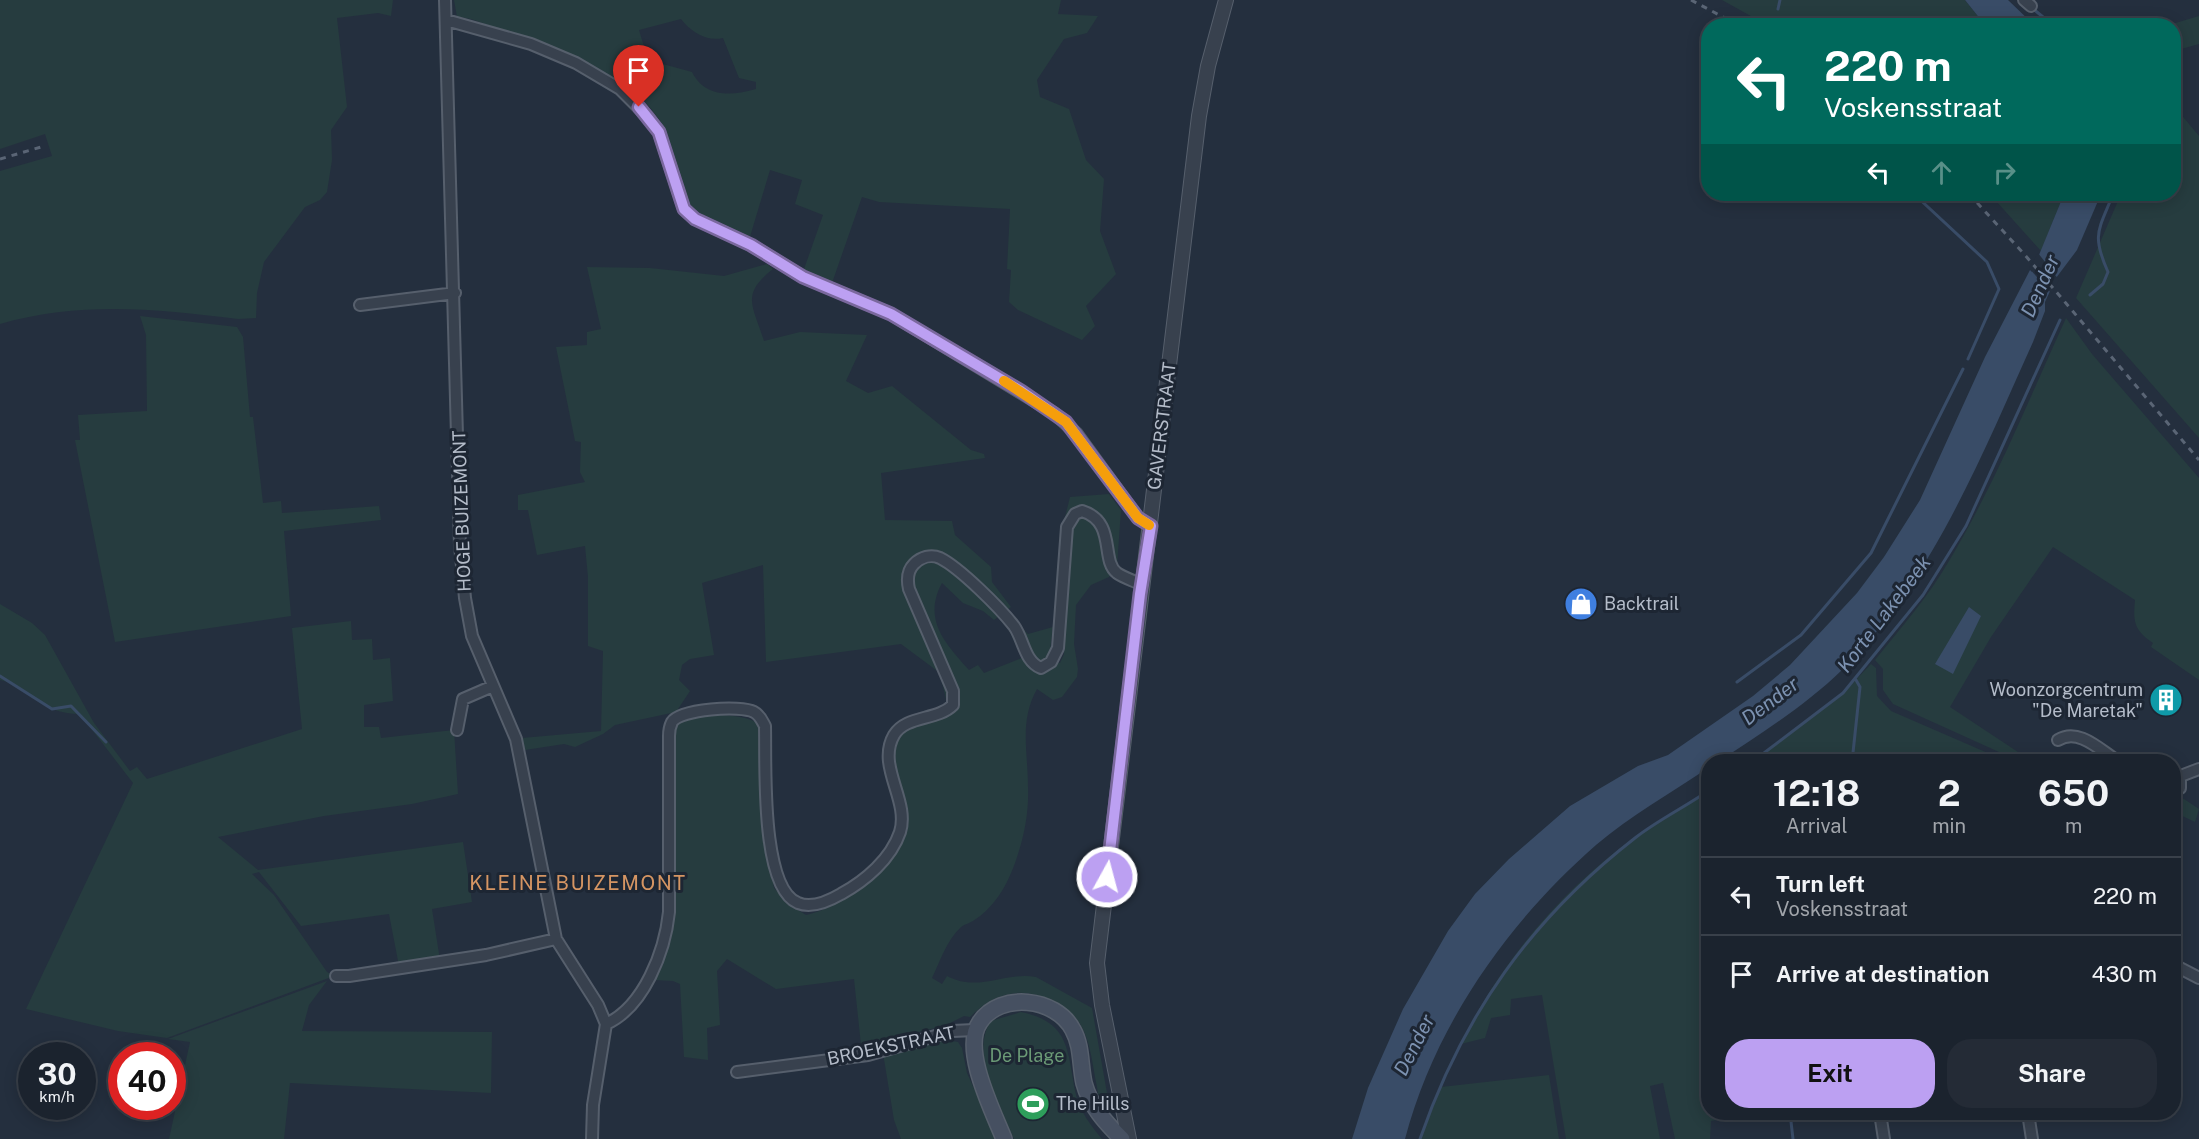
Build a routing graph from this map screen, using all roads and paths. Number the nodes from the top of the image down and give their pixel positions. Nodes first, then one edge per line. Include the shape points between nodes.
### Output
1 (445, 0) edge
2 (1226, 0) edge
3 (446, 20) junction
4 (455, 293) junction
5 (360, 305) dead end
6 (1151, 526) junction
7 (1142, 585) junction
8 (493, 686) junction
9 (457, 730) dead end
10 (2058, 740) dead end
11 (2106, 754) edge
12 (556, 939) junction
13 (2181, 968) edge
14 (336, 976) dead end
15 (2199, 978) edge
16 (606, 1024) junction
17 (974, 1030) junction
18 (737, 1072) dead end
19 (1881, 1120) edge
20 (2029, 1120) edge
21 (592, 1139) edge
22 (1004, 1139) edge
23 (1122, 1139) edge
24 (1130, 1139) edge
25 (1884, 1139) edge
26 (2032, 1139) edge

1 - 3 street, HOGE BUIZEMONT
2 - 6 street, GAVERSTRAAT via 1199,116
3 - 4 street, HOGE BUIZEMONT
3 - 6 street via 531,44 576,63 620,89 659,132 679,197 689,214 751,245 782,267 891,314 1048,409 1066,422 1138,518
4 - 5 street
4 - 8 street, HOGE BUIZEMONT via 460,545 465,598 472,636
6 - 7 street, GAVERSTRAAT
7 - 16 street via 1116,572 1106,536 1095,517 1082,511 1075,513 1067,527 1058,648 1051,662 1041,668 1030,659 1005,614 962,575 940,558 931,556 915,563 907,577 909,589 953,691 953,705 899,728 889,746 888,757 901,809 901,829 896,841 862,881 832,899 808,906 789,897 781,886 766,807 762,719 747,710 678,716 672,722 669,736 666,938 655,968 618,1019
7 - 24 street, GAVERSTRAAT via 1097,972
8 - 9 street via 463,699
8 - 12 street, HOGE BUIZEMONT via 516,739
10 - 11 street via 2066,735 2078,736
12 - 14 street via 464,959
12 - 16 street, HOGE BUIZEMONT
13 - 15 street
16 - 21 street via 592,1105
17 - 18 street, BROEKSTRAAT via 953,1031 868,1055
17 - 22 main road via 976,1066
17 - 23 main road via 986,1013 1006,1003 1030,1002 1055,1011 1073,1028 1081,1052 1084,1084 1100,1118
19 - 25 street
20 - 26 street

